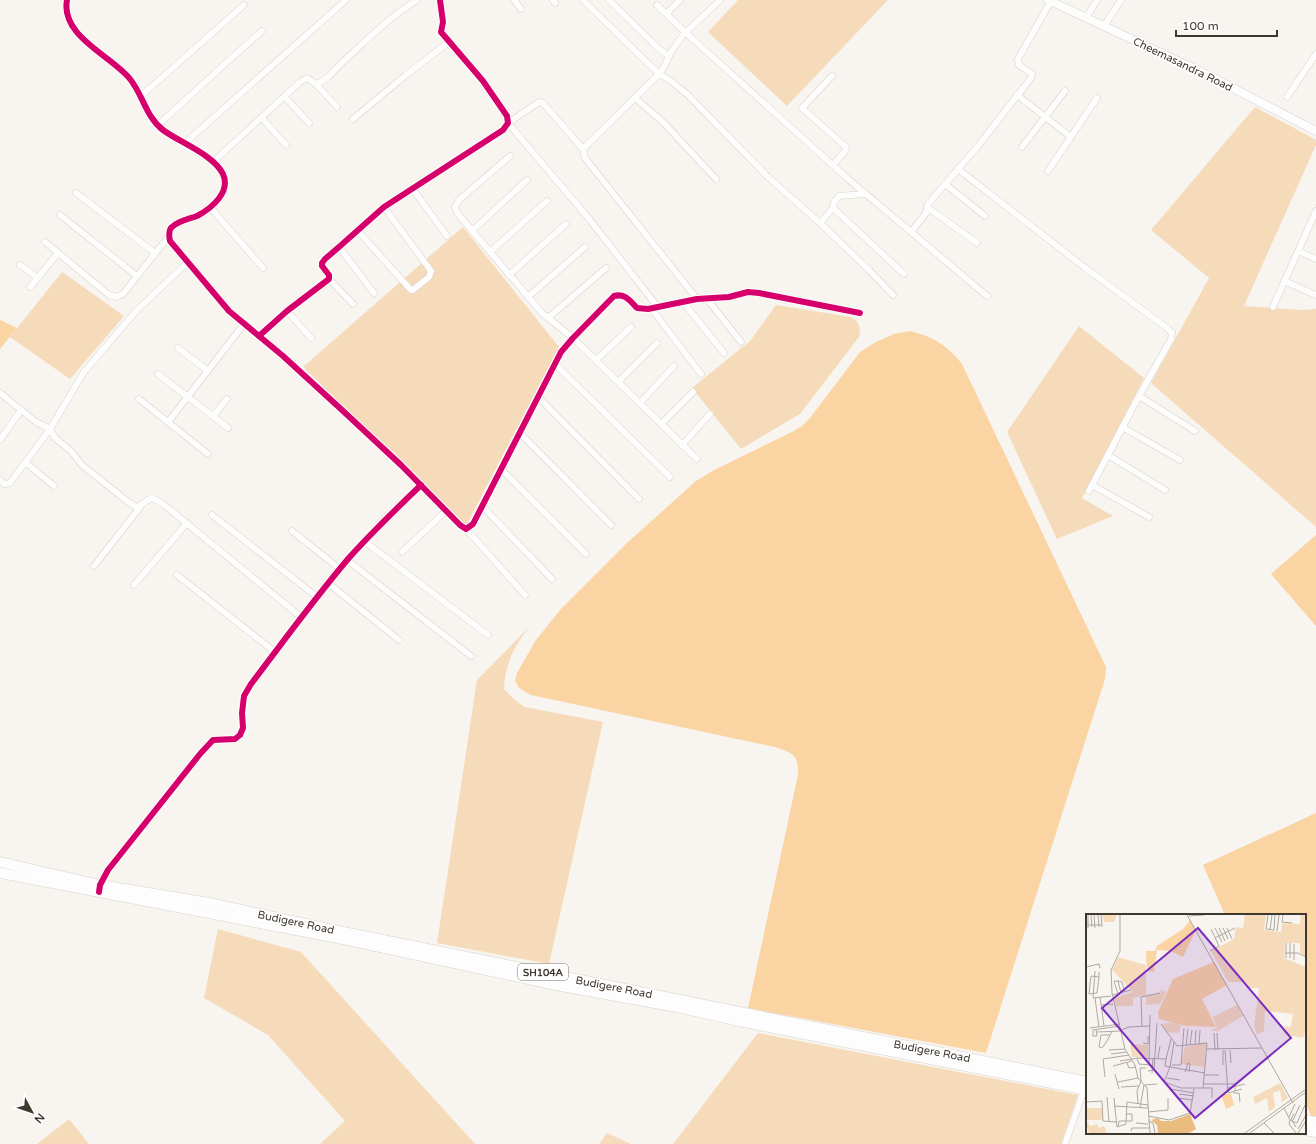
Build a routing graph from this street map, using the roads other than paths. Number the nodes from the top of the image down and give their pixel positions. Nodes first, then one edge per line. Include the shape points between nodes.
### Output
1 (67, 0) edge
2 (346, 0) edge
3 (402, 0) edge
4 (417, 0) edge
5 (440, 0) edge
6 (514, 0) edge
7 (583, 0) edge
8 (609, 0) edge
9 (680, 0) edge
10 (720, 0) edge
11 (1097, 0) edge
12 (1121, 0) edge
13 (1050, 1) edge
14 (657, 4) dead end
15 (244, 6) dead end
16 (406, 6) junction
17 (521, 9) dead end
18 (666, 14) junction
19 (1086, 18) junction
20 (1104, 26) junction
21 (262, 31) dead end
22 (685, 32) junction
23 (449, 42) junction
24 (1316, 54) edge
25 (669, 56) junction
26 (659, 74) junction
27 (832, 76) dead end
28 (316, 84) junction
29 (1065, 91) dead end
30 (1017, 95) junction
31 (141, 96) junction
32 (285, 97) junction
33 (1287, 97) dead end
34 (635, 98) junction
35 (1097, 98) dead end
36 (337, 107) dead end
37 (1046, 117) junction
38 (262, 118) junction
39 (353, 119) dead end
40 (309, 123) dead end
41 (508, 123) junction
42 (158, 125) junction
43 (1316, 131) edge
44 (1071, 136) junction
45 (185, 143) junction
46 (286, 145) dead end
47 (1022, 147) dead end
48 (583, 149) junction
49 (510, 156) dead end
50 (213, 162) junction
51 (833, 165) junction
52 (958, 169) junction
53 (1048, 171) dead end
54 (716, 179) dead end
55 (527, 180) dead end
56 (945, 184) junction
57 (412, 188) junction
58 (76, 192) dead end
59 (866, 194) junction
60 (547, 201) dead end
61 (384, 206) junction
62 (210, 207) junction
63 (927, 207) junction
64 (833, 208) junction
65 (1316, 210) edge
66 (60, 216) dead end
67 (985, 216) dead end
68 (1314, 221) edge
69 (820, 223) junction
70 (566, 224) dead end
71 (357, 230) junction
72 (472, 231) junction
73 (912, 231) junction
74 (169, 236) junction
75 (447, 236) dead end
76 (45, 242) dead end
77 (977, 243) dead end
78 (340, 247) junction
79 (585, 247) dead end
80 (1298, 251) junction
81 (490, 252) junction
82 (58, 253) junction
83 (155, 253) junction
84 (1316, 259) edge
85 (188, 262) junction
86 (20, 265) dead end
87 (263, 268) dead end
88 (606, 268) dead end
89 (509, 274) junction
90 (904, 274) dead end
91 (136, 276) junction
92 (38, 278) junction
93 (330, 279) junction
94 (1284, 281) junction
95 (30, 287) dead end
96 (374, 293) dead end
97 (893, 295) dead end
98 (1316, 295) edge
99 (987, 296) dead end
100 (528, 297) junction
101 (697, 299) junction
102 (707, 299) junction
103 (683, 302) junction
104 (353, 304) dead end
105 (654, 307) junction
106 (1273, 307) dead end
107 (287, 311) junction
108 (860, 313) dead end
109 (548, 318) junction
110 (244, 324) junction
111 (631, 327) dead end
112 (259, 336) junction
113 (311, 338) dead end
114 (573, 338) junction
115 (741, 342) dead end
116 (657, 343) dead end
117 (178, 348) dead end
118 (724, 353) dead end
119 (596, 360) junction
120 (555, 364) junction
121 (674, 366) dead end
122 (208, 371) junction
123 (158, 374) dead end
124 (701, 374) dead end
125 (618, 382) junction
126 (694, 392) dead end
127 (0, 393) edge
128 (1139, 396) junction
129 (188, 397) junction
130 (538, 397) junction
131 (139, 399) dead end
132 (227, 399) dead end
133 (640, 403) junction
134 (21, 410) junction
135 (710, 414) dead end
136 (213, 416) junction
137 (168, 422) junction
138 (661, 424) junction
139 (1122, 427) junction
140 (228, 428) dead end
141 (50, 429) junction
142 (1195, 431) dead end
143 (520, 433) junction
144 (0, 440) edge
145 (682, 445) junction
146 (208, 454) dead end
147 (1108, 454) junction
148 (697, 460) dead end
149 (1180, 460) dead end
150 (26, 463) junction
151 (501, 468) junction
152 (670, 477) dead end
153 (0, 480) edge
154 (421, 485) junction
155 (54, 486) dead end
156 (1165, 490) dead end
157 (639, 499) dead end
158 (143, 503) junction
159 (482, 506) junction
160 (446, 511) junction
161 (212, 515) dead end
162 (1149, 517) dead end
163 (187, 523) junction
164 (611, 525) dead end
165 (466, 529) junction
166 (292, 531) dead end
167 (364, 541) junction
168 (402, 552) dead end
169 (586, 554) dead end
170 (347, 560) junction
171 (94, 566) dead end
172 (340, 570) junction
173 (177, 575) dead end
174 (552, 578) dead end
175 (328, 583) junction
176 (134, 586) dead end
177 (525, 595) dead end
178 (317, 597) junction
179 (301, 617) junction
180 (488, 635) dead end
181 (399, 640) dead end
182 (275, 652) junction
183 (471, 656) dead end
184 (0, 862) edge
185 (0, 873) edge
186 (99, 888) junction
187 (1086, 1087) edge
188 (1306, 1120) edge
189 (1316, 1122) edge
190 (1306, 1130) edge
191 (1316, 1132) edge
192 (1065, 1144) edge

1 - 31 street via 66,7 74,29 129,77
2 - 45 street
3 - 16 street
4 - 16 street
5 - 23 street via 443,22 441,32
6 - 17 street
7 - 26 street
8 - 25 street
9 - 18 street
10 - 22 street
11 - 19 street
12 - 20 street
13 - 19 street, Cheemasandra Road
13 - 30 street via 1018,59 1019,65 1032,74
14 - 18 street
15 - 31 street
16 - 28 street via 322,82
18 - 22 street
19 - 20 street, Cheemasandra Road
20 - 43 street, Cheemasandra Road via 1204,73
21 - 42 street
22 - 25 street
22 - 51 street
23 - 39 street
23 - 41 street via 483,81 507,116
24 - 33 street
25 - 26 street
26 - 34 street
26 - 69 street via 687,94 768,177
27 - 51 street via 802,108 846,147
28 - 32 street via 307,78
28 - 36 street
29 - 37 street
30 - 37 street
30 - 52 street
31 - 42 street via 151,118
32 - 38 street
32 - 40 street
34 - 48 street
34 - 54 street via 662,122
35 - 44 street
37 - 44 street
37 - 47 street
38 - 46 street
38 - 50 street
41 - 48 street via 539,102 543,103
41 - 57 street via 503,130
41 - 105 street via 590,220
42 - 45 street
44 - 53 street
45 - 50 street
48 - 101 street via 585,158
49 - 72 street via 458,200 455,207 458,214
50 - 62 street via 222,172 225,184 222,194
51 - 59 street
52 - 56 street
52 - 128 street via 1172,333
55 - 72 street
56 - 63 street
56 - 67 street
57 - 61 street
57 - 75 street
58 - 83 street
59 - 64 street via 839,196
59 - 73 street
60 - 81 street
61 - 71 street
61 - 71 street via 431,271 429,277 411,290
62 - 74 street via 172,226
62 - 87 street
63 - 73 street via 926,213
63 - 77 street
64 - 69 street
64 - 90 street
65 - 68 street
66 - 91 street
68 - 80 street
69 - 97 street
70 - 89 street
71 - 78 street
72 - 81 street
73 - 99 street
74 - 83 street
74 - 85 street via 170,241
76 - 82 street
78 - 93 street via 322,263
78 - 96 street
79 - 100 street
80 - 84 street
80 - 94 street
81 - 89 street
82 - 91 street via 109,295 116,297 123,294
82 - 92 street
83 - 91 street
85 - 110 street via 229,311
85 - 141 street via 136,311 92,361
86 - 92 street
88 - 109 street
89 - 100 street
92 - 95 street
93 - 104 street
93 - 107 street
94 - 98 street
94 - 106 street
100 - 109 street
101 - 102 street
101 - 103 street
102 - 108 street via 748,292 759,293
102 - 115 street
103 - 105 street
103 - 118 street
105 - 114 street via 637,308 625,296 614,296
105 - 124 street
107 - 112 street
107 - 113 street
109 - 114 street
110 - 112 street
110 - 122 street
111 - 119 street
112 - 154 street
114 - 119 street
114 - 120 street
116 - 125 street
117 - 122 street
119 - 125 street
120 - 130 street
120 - 152 street
121 - 133 street
122 - 129 street
123 - 129 street
125 - 133 street
126 - 138 street
127 - 134 street
128 - 139 street
128 - 142 street
129 - 136 street
129 - 137 street
130 - 143 street
130 - 157 street
131 - 137 street
132 - 136 street
133 - 138 street
134 - 141 street
134 - 144 street
135 - 145 street
136 - 140 street
137 - 146 street
138 - 145 street
139 - 147 street
139 - 149 street
141 - 150 street
141 - 158 street via 55,438 72,451 82,465 127,501 136,507
143 - 151 street
143 - 164 street
145 - 148 street
147 - 156 street
147 - 162 street via 1091,488
150 - 153 street via 10,483 4,484
150 - 155 street
151 - 159 street
151 - 169 street
154 - 160 street
154 - 167 street
158 - 163 street via 154,499
158 - 171 street
159 - 165 street via 473,524
159 - 174 street
160 - 165 street
160 - 168 street
161 - 178 street
163 - 176 street
163 - 179 street
165 - 177 street
166 - 172 street
167 - 170 street
167 - 180 street
170 - 172 street
170 - 183 street
172 - 175 street
173 - 182 street
175 - 178 street
175 - 181 street
178 - 179 street
179 - 182 street
182 - 186 street via 244,696 243,728 240,735 235,739 213,740 200,754 108,870
184 - 186 main road, Budigere Road / SH104A
185 - 186 main road, Budigere Road / SH104A
186 - 187 main road, Budigere Road / SH104A via 209,903
187 - 192 street
188 - 189 main road
190 - 191 main road

